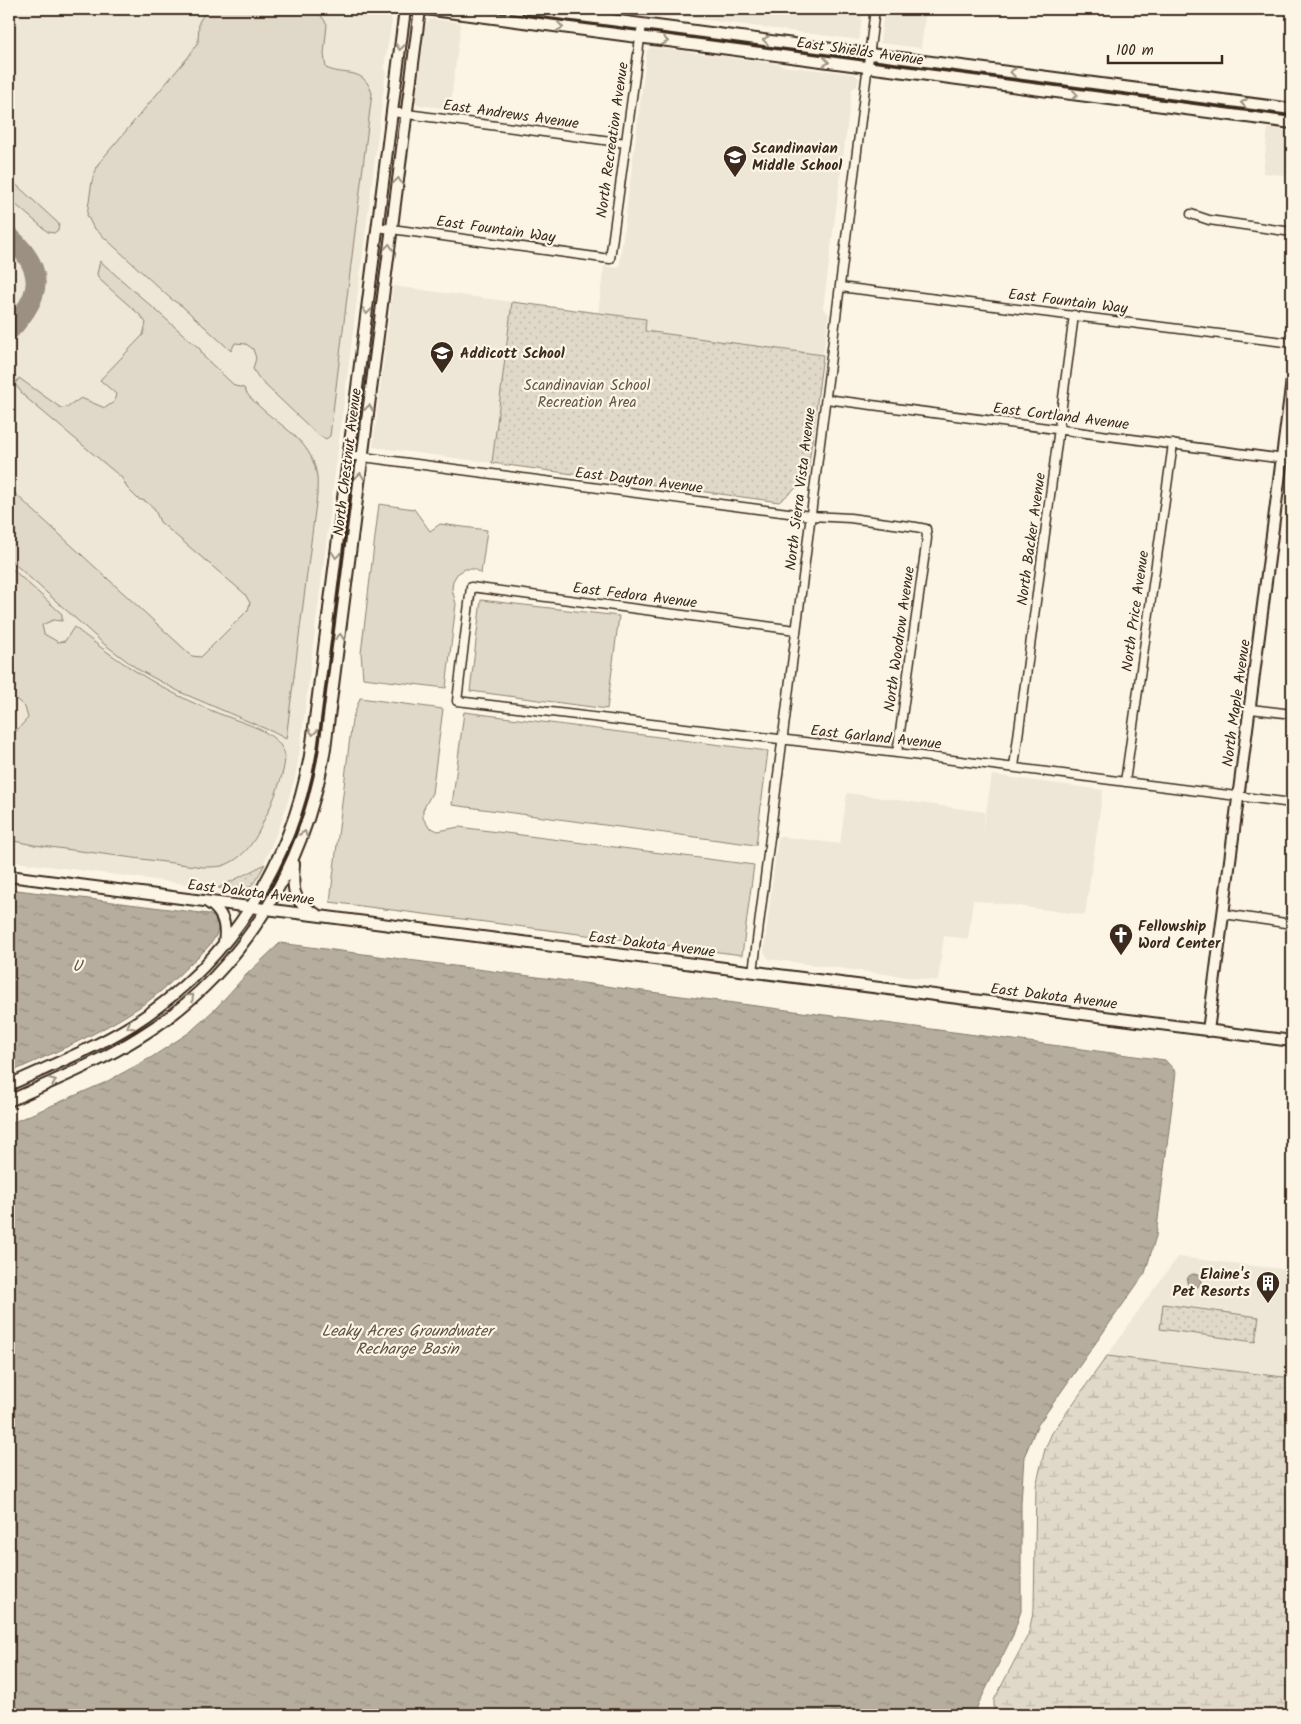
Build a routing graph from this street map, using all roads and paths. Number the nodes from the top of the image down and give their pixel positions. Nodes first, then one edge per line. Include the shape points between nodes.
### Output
1 (405, 9) edge
2 (420, 9) edge
3 (425, 9) edge
4 (527, 9) edge
5 (875, 9) edge
6 (642, 24) junction
7 (640, 37) junction
8 (870, 53) junction
9 (868, 68) junction
10 (1088, 82) junction
11 (1026, 88) junction
12 (1292, 109) edge
13 (392, 112) junction
14 (406, 114) junction
15 (1292, 123) edge
16 (626, 143) junction
17 (1191, 214) dead end
18 (377, 228) junction
19 (392, 229) junction
20 (1292, 232) edge
21 (610, 259) joint
22 (840, 287) junction
23 (1074, 315) junction
24 (1292, 344) edge
25 (1292, 380) edge
26 (826, 398) junction
27 (1060, 430) junction
28 (1173, 444) junction
29 (348, 455) junction
30 (362, 457) junction
31 (1288, 459) edge
32 (811, 516) junction
33 (926, 529) joint
34 (796, 630) junction
35 (320, 684) junction
36 (333, 686) junction
37 (457, 701) joint
38 (1251, 709) junction
39 (1292, 714) edge
40 (782, 740) junction
41 (897, 753) junction
42 (1014, 767) junction
43 (1125, 782) junction
44 (1238, 796) junction
45 (1292, 803) edge
46 (295, 857) junction
47 (9, 876) edge
48 (204, 901) junction
49 (252, 907) junction
50 (267, 909) junction
51 (1224, 914) junction
52 (320, 916) junction
53 (1292, 924) edge
54 (224, 944) junction
55 (753, 972) junction
56 (1208, 1031) junction
57 (1292, 1041) edge
58 (9, 1085) edge
59 (9, 1101) edge

1 -> 13 main road, North Chestnut Avenue
2 - 14 main road, North Chestnut Avenue
3 -> 7 main road, East Shields Avenue
4 - 6 main road, East Shields Avenue
5 - 8 street, North Sierra Vista Avenue
6 - 7 street, North Recreation Avenue
8 -> 6 main road, East Shields Avenue
7 -> 9 main road, East Shields Avenue
7 - 16 street, North Recreation Avenue
8 - 9 street, North Sierra Vista Avenue
10 -> 8 main road, East Shields Avenue
9 - 11 main road, East Shields Avenue
9 - 22 street, North Sierra Vista Avenue
10 - 11 main road via 1085,85 1033,82
12 -> 10 main road, East Shields Avenue
11 -> 15 main road, East Shields Avenue
13 - 14 street, East Andrews Avenue
13 - 18 main road, North Chestnut Avenue
14 - 16 street, East Andrews Avenue
19 -> 14 main road, North Chestnut Avenue
16 - 21 street, North Recreation Avenue
17 - 20 street via 1209,220
18 - 19 street, East Fountain Way
18 -> 29 main road, North Chestnut Avenue
19 - 21 street, East Fountain Way
30 -> 19 main road, North Chestnut Avenue
22 - 23 street, East Fountain Way
22 - 26 street, North Sierra Vista Avenue
23 - 24 street, East Fountain Way
23 - 27 street, North Backer Avenue
25 - 31 main road, North Maple Avenue
26 - 27 street, East Cortland Avenue
26 - 32 street, North Sierra Vista Avenue
27 - 28 street, East Cortland Avenue
27 - 42 street, North Backer Avenue
28 - 31 street, East Cortland Avenue
28 - 43 street, North Price Avenue
29 - 30 street, East Dayton Avenue
29 -> 35 main road, North Chestnut Avenue
30 - 32 street, East Dayton Avenue
36 -> 30 main road, North Chestnut Avenue
31 - 38 main road, North Maple Avenue
32 - 33 street, East Dayton Avenue
32 - 34 street, North Sierra Vista Avenue
33 - 41 street, North Woodrow Avenue
34 - 37 street, East Fedora Avenue via 471,587
34 - 40 street, North Sierra Vista Avenue
35 - 36 main road
35 -> 49 main road, North Chestnut Avenue via 300,803 277,862
46 -> 36 main road, North Chestnut Avenue via 311,815 321,773
37 - 40 street, East Garland Avenue
38 - 39 street
38 - 44 main road, North Maple Avenue
40 - 41 street, East Garland Avenue
40 - 55 street, North Sierra Vista Avenue
41 - 42 street, East Garland Avenue
42 - 43 street, East Garland Avenue
43 - 44 street, East Garland Avenue
44 - 45 street, East Garland Avenue
44 - 51 main road, North Maple Avenue
46 - 50 main road, North Chestnut Avenue
46 - 52 main road via 293,884 296,896
47 - 48 main road, East Dakota Avenue
48 - 49 main road, East Dakota Avenue
48 - 54 main road via 220,912 225,922
49 - 50 main road, East Dakota Avenue
49 - 54 main road, North Chestnut Avenue
50 - 52 main road, East Dakota Avenue
59 -> 50 main road, North Chestnut Avenue via 100,1059 157,1026 223,967
51 - 53 street
51 - 56 main road, North Maple Avenue
52 - 55 main road, East Dakota Avenue
54 -> 58 main road, North Chestnut Avenue via 179,990 132,1025
55 - 56 main road, East Dakota Avenue
56 - 57 main road, East Dakota Avenue

